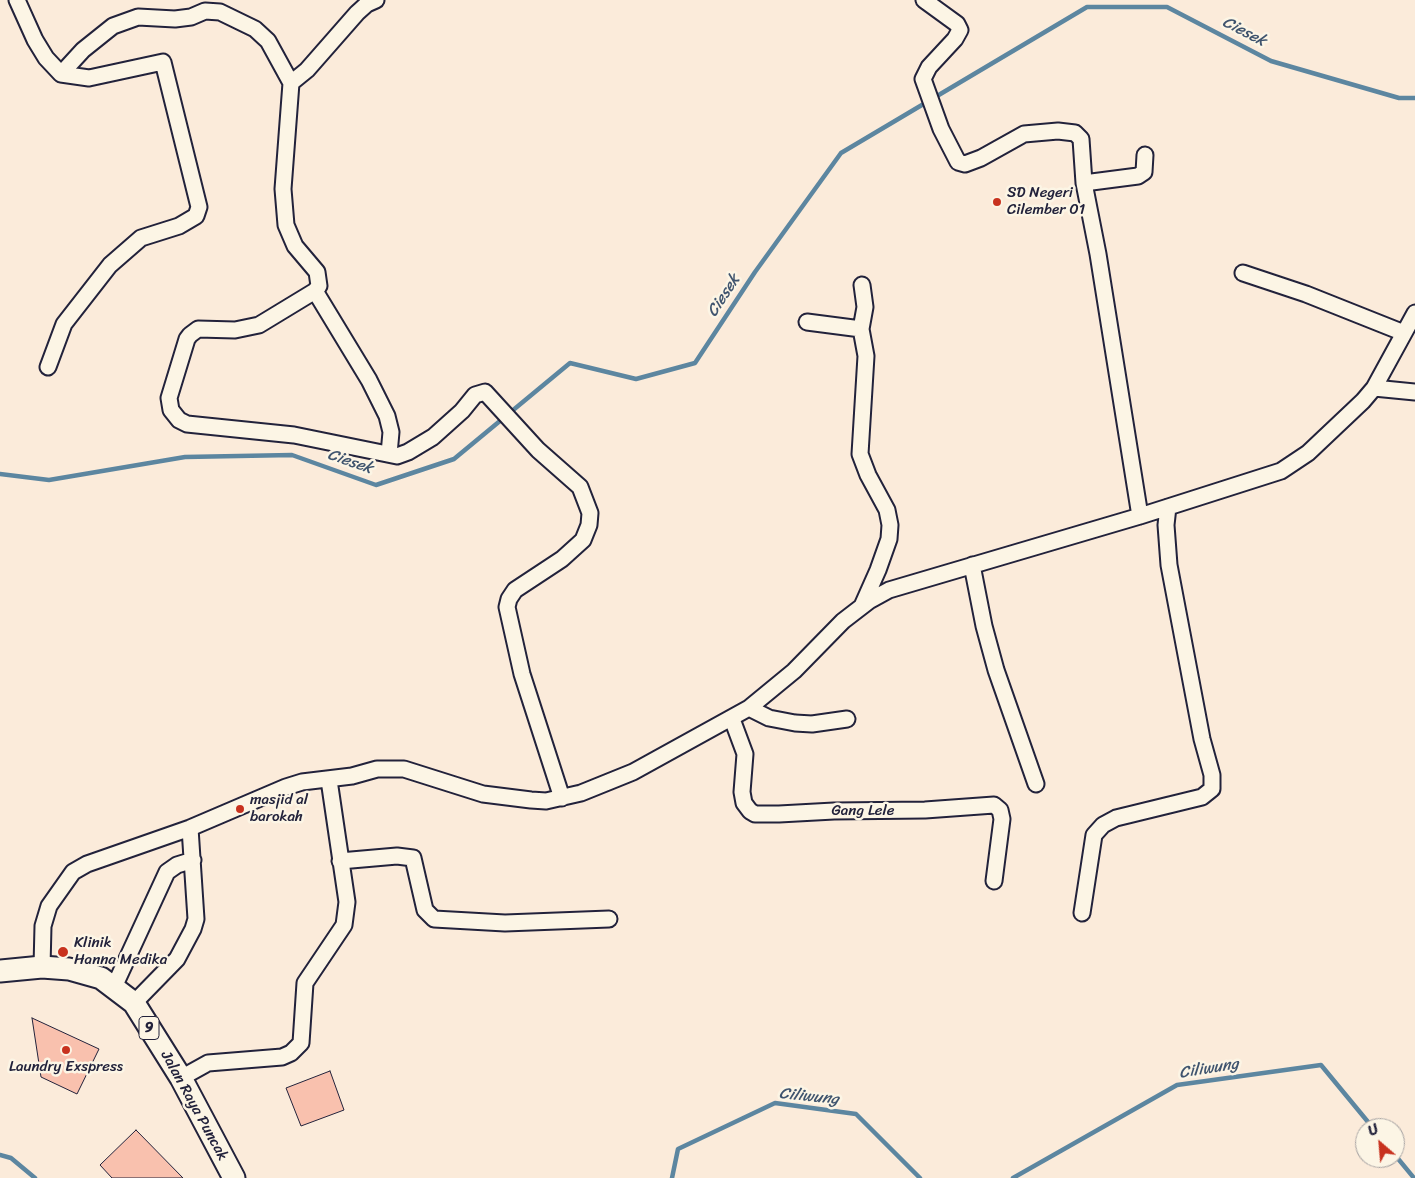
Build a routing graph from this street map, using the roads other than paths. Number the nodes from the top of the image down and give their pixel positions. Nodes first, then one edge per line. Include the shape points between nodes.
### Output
1 (17, 0) edge
2 (376, 0) edge
3 (924, 0) edge
4 (61, 74) junction
5 (291, 83) junction
6 (1145, 155) dead end
7 (1084, 183) junction
8 (1243, 273) dead end
9 (862, 285) dead end
10 (315, 291) junction
11 (1415, 313) edge
12 (807, 322) dead end
13 (861, 329) junction
14 (1404, 334) junction
15 (48, 367) dead end
16 (1374, 388) junction
17 (1415, 392) edge
18 (389, 454) junction
19 (1168, 507) junction
20 (1140, 516) junction
21 (972, 565) junction
22 (862, 606) junction
23 (748, 708) junction
24 (848, 718) dead end
25 (732, 719) junction
26 (329, 780) junction
27 (1036, 784) dead end
28 (562, 798) junction
29 (190, 828) junction
30 (193, 860) junction
31 (340, 861) junction
32 (994, 881) dead end
33 (1082, 913) dead end
34 (609, 919) dead end
35 (42, 967) junction
36 (0, 971) edge
37 (114, 987) junction
38 (134, 1003) junction
39 (181, 1078) junction
40 (234, 1178) edge

1 - 4 street via 46,58
2 - 5 street via 357,13 307,70
3 - 7 street via 957,24 960,30 923,79 953,154 962,164 1024,134 1058,131 1078,134
4 - 5 street via 112,26 138,17 175,19 205,11 220,12 255,30 268,41
4 - 15 street via 88,78 163,62 199,207 196,216 179,226 141,238 114,261 64,324
5 - 10 street via 284,207 295,246 317,272 320,283
6 - 7 street via 1144,172 1138,176
7 - 20 street
8 - 14 street via 1306,294
9 - 13 street via 865,307
10 - 18 street via 387,416 391,432
10 - 18 street via 259,325 235,330 194,331 186,339 169,398 171,410 187,424 294,435
11 - 14 street
12 - 13 street
13 - 22 street via 866,356 860,454 887,510 890,525 889,539
14 - 16 street
16 - 17 street
16 - 19 street via 1338,425 1290,466
18 - 28 street via 405,454 433,437 475,395 485,392 538,450 580,487 590,513 588,531 578,546 562,559 515,590 507,608 522,674
19 - 20 street
19 - 33 street via 1169,565 1213,784 1210,792 1202,798 1116,818 1103,825 1094,835
20 - 21 street
21 - 22 street via 896,587
21 - 27 street via 996,670
22 - 23 street via 794,671
23 - 24 street via 769,718 795,723 812,724
23 - 25 street
25 - 28 street via 633,772
25 - 32 street, Gang Lele via 745,754 743,799 750,811 755,814 994,805 1000,810 1002,819
26 - 28 street via 377,769 404,769 483,794 546,801
26 - 29 street via 286,787
26 - 31 street
29 - 30 street
29 - 35 street via 87,864 73,872 49,906 43,926
30 - 37 street via 167,872
30 - 38 street via 196,918 193,929 177,959
31 - 34 street via 397,856 413,858 425,910 434,919 505,923
31 - 39 street via 347,902 344,925 306,983 301,1043 282,1057 208,1063
35 - 36 highway, Jalan Raya Puncak / 9
35 - 37 highway, Jalan Raya Puncak / 9 via 69,969 101,978
37 - 38 highway, Jalan Raya Puncak / 9
38 - 39 highway, Jalan Raya Puncak / 9
39 - 40 highway, Jalan Raya Puncak / 9

